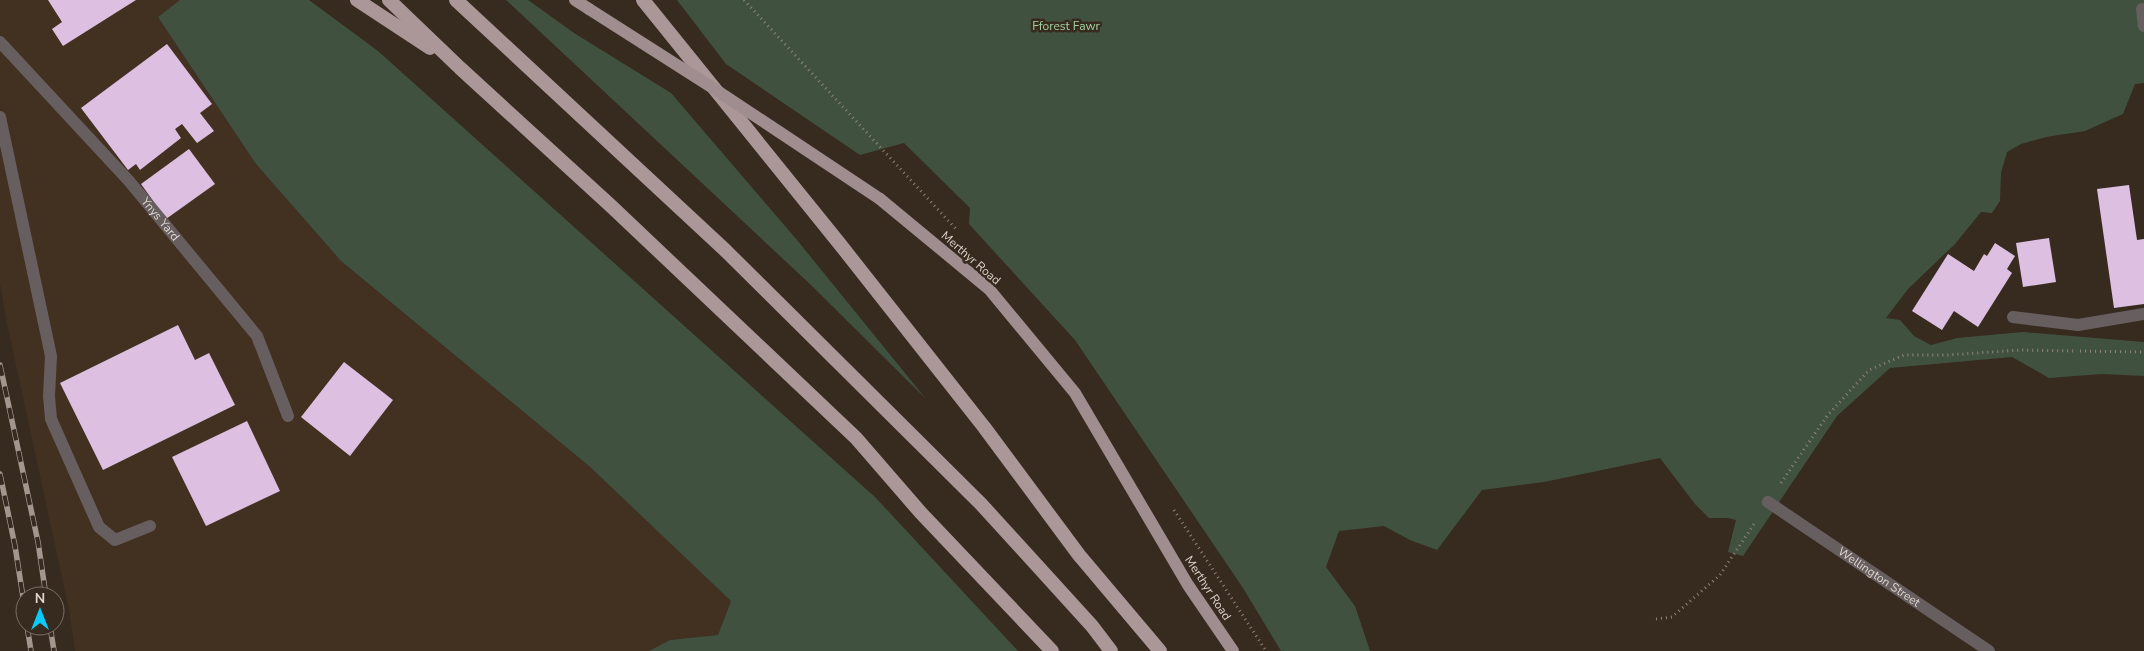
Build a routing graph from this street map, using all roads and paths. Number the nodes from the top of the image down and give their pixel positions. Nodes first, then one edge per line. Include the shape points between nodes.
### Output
1 (357, 0) edge
2 (389, 0) edge
3 (456, 0) edge
4 (575, 0) edge
5 (643, 0) edge
6 (2142, 9) dead end
7 (2144, 26) edge
8 (0, 42) edge
9 (460, 68) junction
10 (0, 117) edge
11 (2144, 314) edge
12 (2013, 317) dead end
13 (2144, 352) edge
14 (288, 416) dead end
15 (1768, 502) junction
16 (150, 526) dead end
17 (1656, 619) dead end
18 (1972, 647) edge
19 (1052, 651) edge
20 (1111, 651) edge
21 (1160, 651) edge
22 (1233, 651) edge
23 (1989, 651) edge

1 - 9 highway
2 - 9 highway
3 - 20 highway via 740,265 981,504
4 - 22 main road, Merthyr Road, bridge via 880,199 988,288 1075,393 1188,585
5 - 21 highway via 845,251 1079,555
6 - 7 street
8 - 14 street, Ynys Yard via 129,181 257,336
9 - 19 highway via 856,438 921,513
10 - 16 street via 51,356 51,418 99,527 115,540
11 - 12 street via 2078,325
13 - 15 path via 2021,350 1904,355 1869,370 1827,416
15 - 17 path via 1720,575 1672,618
15 - 18 street, Wellington Street
18 - 23 street, Wellington Street

